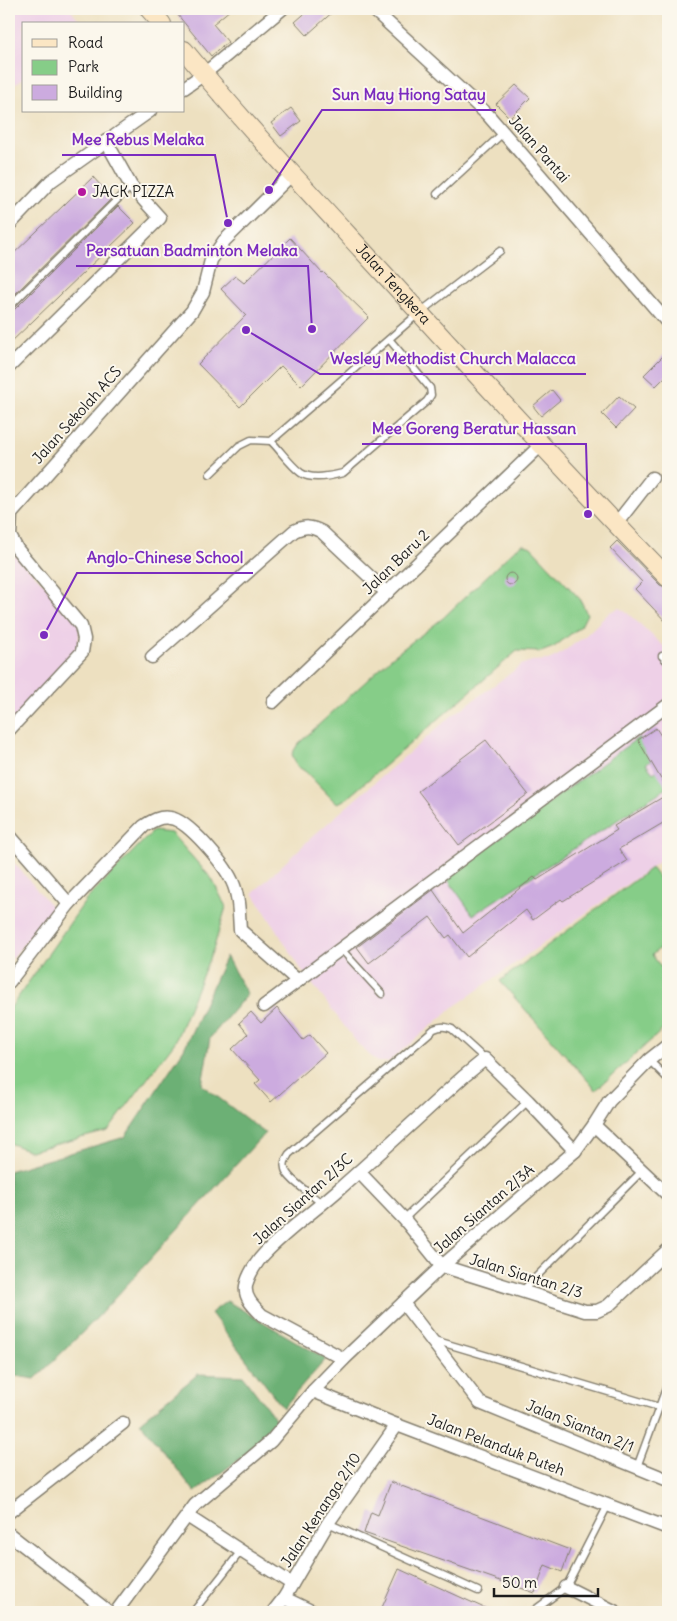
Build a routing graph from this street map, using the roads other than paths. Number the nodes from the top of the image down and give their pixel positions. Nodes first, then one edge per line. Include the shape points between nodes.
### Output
1 (149, 9) edge
2 (282, 9) edge
3 (373, 9) edge
4 (160, 22) edge
5 (185, 51) edge
6 (204, 74) junction
7 (185, 87) edge
8 (149, 112) edge
9 (503, 132) junction
10 (106, 141) junction
11 (292, 174) junction
12 (131, 186) junction
13 (437, 194) dead end
14 (9, 225) edge
15 (500, 251) dead end
16 (9, 307) edge
17 (419, 313) junction
18 (668, 323) edge
19 (388, 339) junction
20 (9, 367) edge
21 (271, 441) junction
22 (542, 445) junction
23 (210, 474) dead end
24 (652, 478) dead end
25 (10, 513) edge
26 (616, 524) junction
27 (668, 578) edge
28 (387, 593) junction
29 (662, 656) dead end
30 (152, 657) dead end
31 (668, 662) edge
32 (273, 702) dead end
33 (668, 705) edge
34 (9, 730) edge
35 (9, 835) edge
36 (69, 904) junction
37 (341, 949) junction
38 (298, 981) junction
39 (9, 982) edge
40 (382, 994) dead end
41 (264, 1006) dead end
42 (668, 1045) edge
43 (485, 1059) junction
44 (649, 1060) junction
45 (668, 1079) edge
46 (528, 1101) junction
47 (594, 1125) junction
48 (575, 1151) junction
49 (643, 1170) junction
50 (359, 1172) junction
51 (668, 1195) edge
52 (322, 1204) junction
53 (404, 1220) junction
54 (668, 1250) edge
55 (442, 1266) junction
56 (521, 1292) junction
57 (403, 1303) junction
58 (433, 1340) junction
59 (344, 1359) junction
60 (668, 1383) edge
61 (313, 1391) junction
62 (659, 1407) junction
63 (123, 1423) dead end
64 (397, 1425) junction
65 (637, 1467) junction
66 (668, 1480) edge
67 (608, 1505) junction
68 (191, 1511) junction
69 (9, 1512) edge
70 (328, 1524) junction
71 (668, 1528) edge
72 (9, 1534) edge
73 (241, 1551) junction
74 (292, 1584) junction
75 (566, 1587) junction
76 (478, 1591) dead end
77 (284, 1598) junction
78 (109, 1612) edge
79 (116, 1612) edge
80 (194, 1612) edge
81 (273, 1612) edge
82 (313, 1612) edge
83 (532, 1612) edge
84 (616, 1612) edge

1 - 4 main road
2 - 6 street
3 - 9 street, Jalan Pantai
5 - 6 main road, Jalan Tengkera
6 - 7 street
6 - 11 main road, Jalan Tengkera
8 - 10 street
9 - 13 lane
9 - 18 street, Jalan Pantai
10 - 12 street
10 - 14 street via 51,181
11 - 17 main road, Jalan Tengkera
11 - 25 street, Jalan Sekolah ACS via 224,241 211,260 203,292 192,312
12 - 16 lane
12 - 20 street via 160,218
15 - 17 lane
17 - 19 lane
17 - 22 main road, Jalan Tengkera
19 - 21 lane
19 - 21 lane via 430,388 431,395 427,401 343,473 308,476 301,473
21 - 23 lane via 251,440 239,446
22 - 26 main road, Jalan Tengkera
22 - 28 street, Jalan Baru 2
24 - 26 street
25 - 34 street, Jalan Sekolah ACS via 10,536 17,549 81,626 84,639 82,652
26 - 27 main road, Jalan Tengkera
28 - 30 street via 322,532 303,526
28 - 32 street, Jalan Baru 2
29 - 31 lane
33 - 37 street
35 - 36 street
36 - 38 street via 144,826 157,818 170,818 184,824 224,868 238,904 240,930
36 - 39 street
37 - 38 street
37 - 40 lane
38 - 41 street
42 - 44 street, Jalan Siantan 2/3A
43 - 46 street
43 - 50 street, Jalan Siantan 2/3C
43 - 52 lane via 452,1029 440,1026 289,1154 284,1168 288,1175
44 - 45 lane
44 - 47 street, Jalan Siantan 2/3A via 609,1102
46 - 48 street
46 - 53 lane
47 - 48 street, Jalan Siantan 2/3A
47 - 49 street
48 - 55 street, Jalan Siantan 2/3A
49 - 51 street
49 - 56 lane
50 - 52 street, Jalan Siantan 2/3C
50 - 53 street
52 - 59 street, Jalan Siantan 2/3C via 263,1255 246,1287 247,1296 262,1315
53 - 55 street
54 - 56 street, Jalan Siantan 2/3 via 608,1306 597,1311 586,1311
55 - 56 street, Jalan Siantan 2/3
55 - 57 street, Jalan Siantan 2/3A
57 - 58 street
57 - 59 street, Jalan Siantan 2/3A
58 - 62 lane
58 - 65 street, Jalan Siantan 2/1 via 480,1403
59 - 61 street, Jalan Siantan 2/3A
60 - 62 lane
61 - 64 street, Jalan Pelanduk Puteh
61 - 68 street, Jalan Siantan 2/3A via 271,1440
62 - 65 lane
63 - 69 street
64 - 67 street, Jalan Pelanduk Puteh
64 - 70 street, Jalan Kenanga 2/10
65 - 66 street, Jalan Siantan 2/1
67 - 71 street, Jalan Pelanduk Puteh
67 - 75 lane
68 - 73 street
68 - 79 street, Jalan Siantan 2/3A
70 - 74 street, Jalan Kenanga 2/10
70 - 76 lane
72 - 78 street
73 - 74 street
73 - 80 lane
74 - 77 street, Jalan Kenanga 2/10
75 - 83 lane
75 - 84 street
77 - 81 street, Jalan Kenanga 2/10
77 - 82 street

